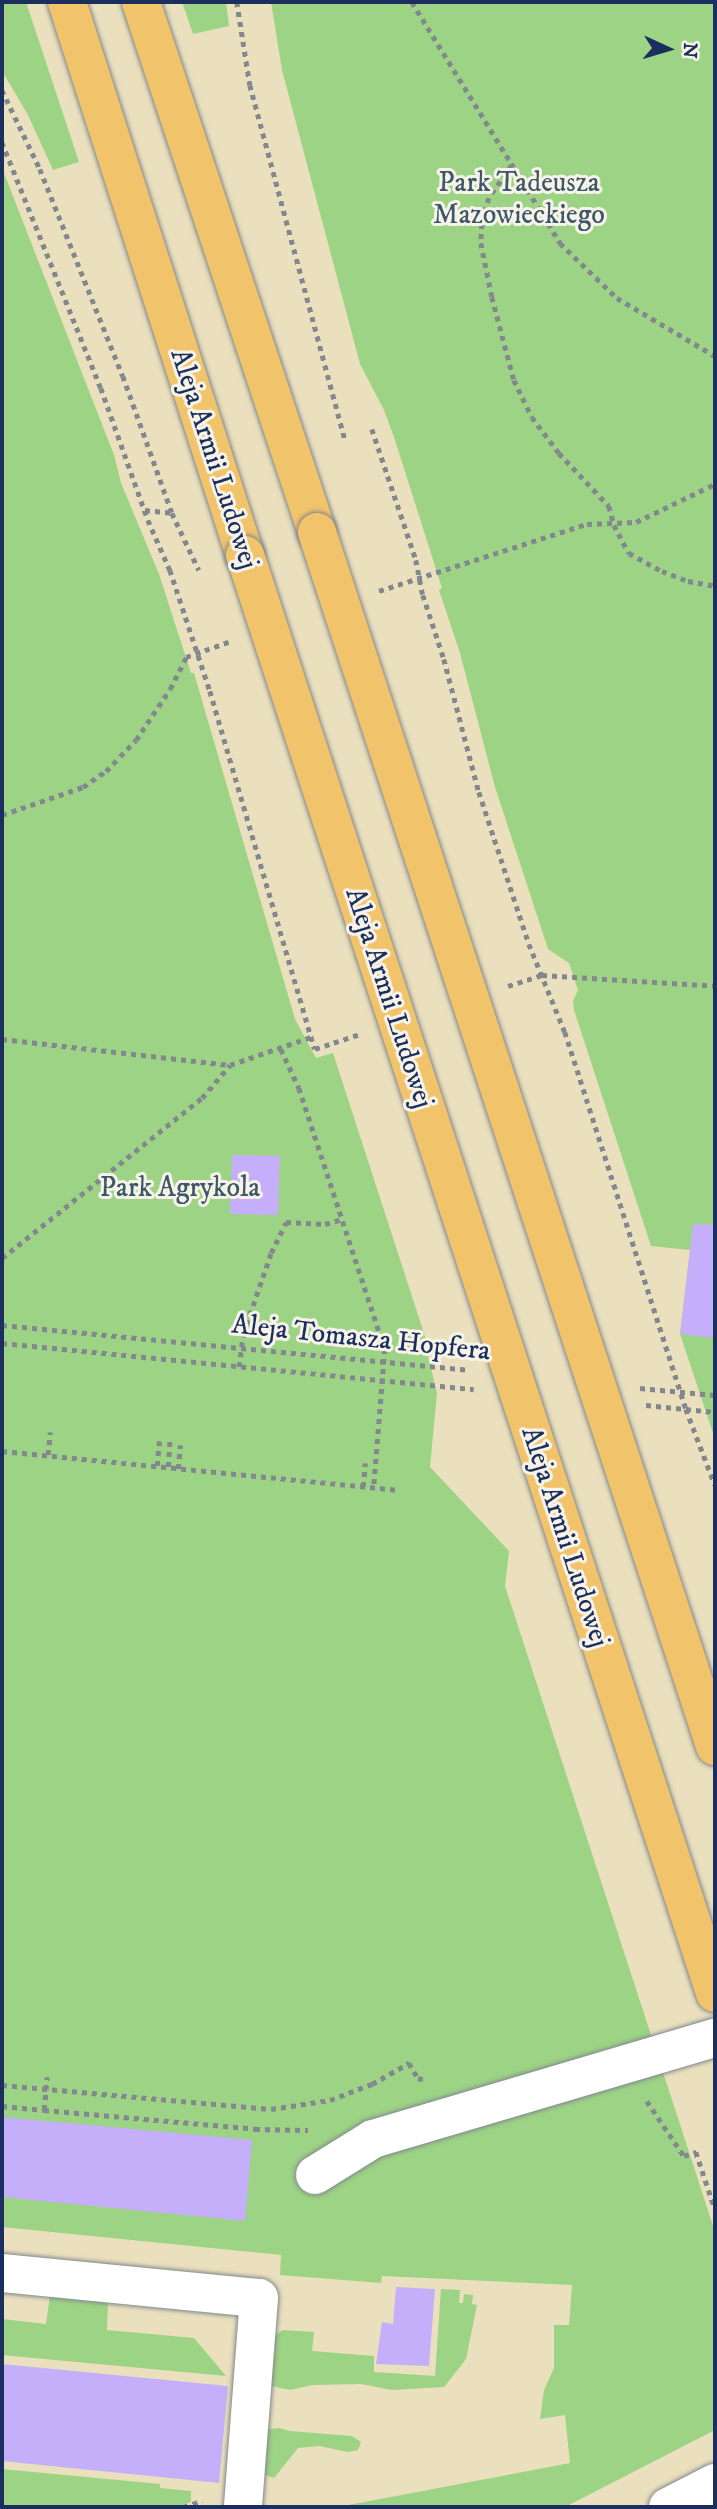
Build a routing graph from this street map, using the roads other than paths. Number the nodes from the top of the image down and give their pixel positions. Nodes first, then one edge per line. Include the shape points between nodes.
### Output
1 (67, 2) edge
2 (141, 2) edge
3 (715, 1746) edge
4 (715, 1993) edge
5 (715, 2038) edge
6 (315, 2175) dead end
7 (2, 2273) edge
8 (715, 2483) edge
9 (243, 2507) edge
10 (668, 2507) edge

1 - 4 main road, Aleja Armii Ludowej, bridge
2 - 3 main road, bridge
5 - 6 street via 373,2139
7 - 9 street via 259,2298
8 - 10 street

